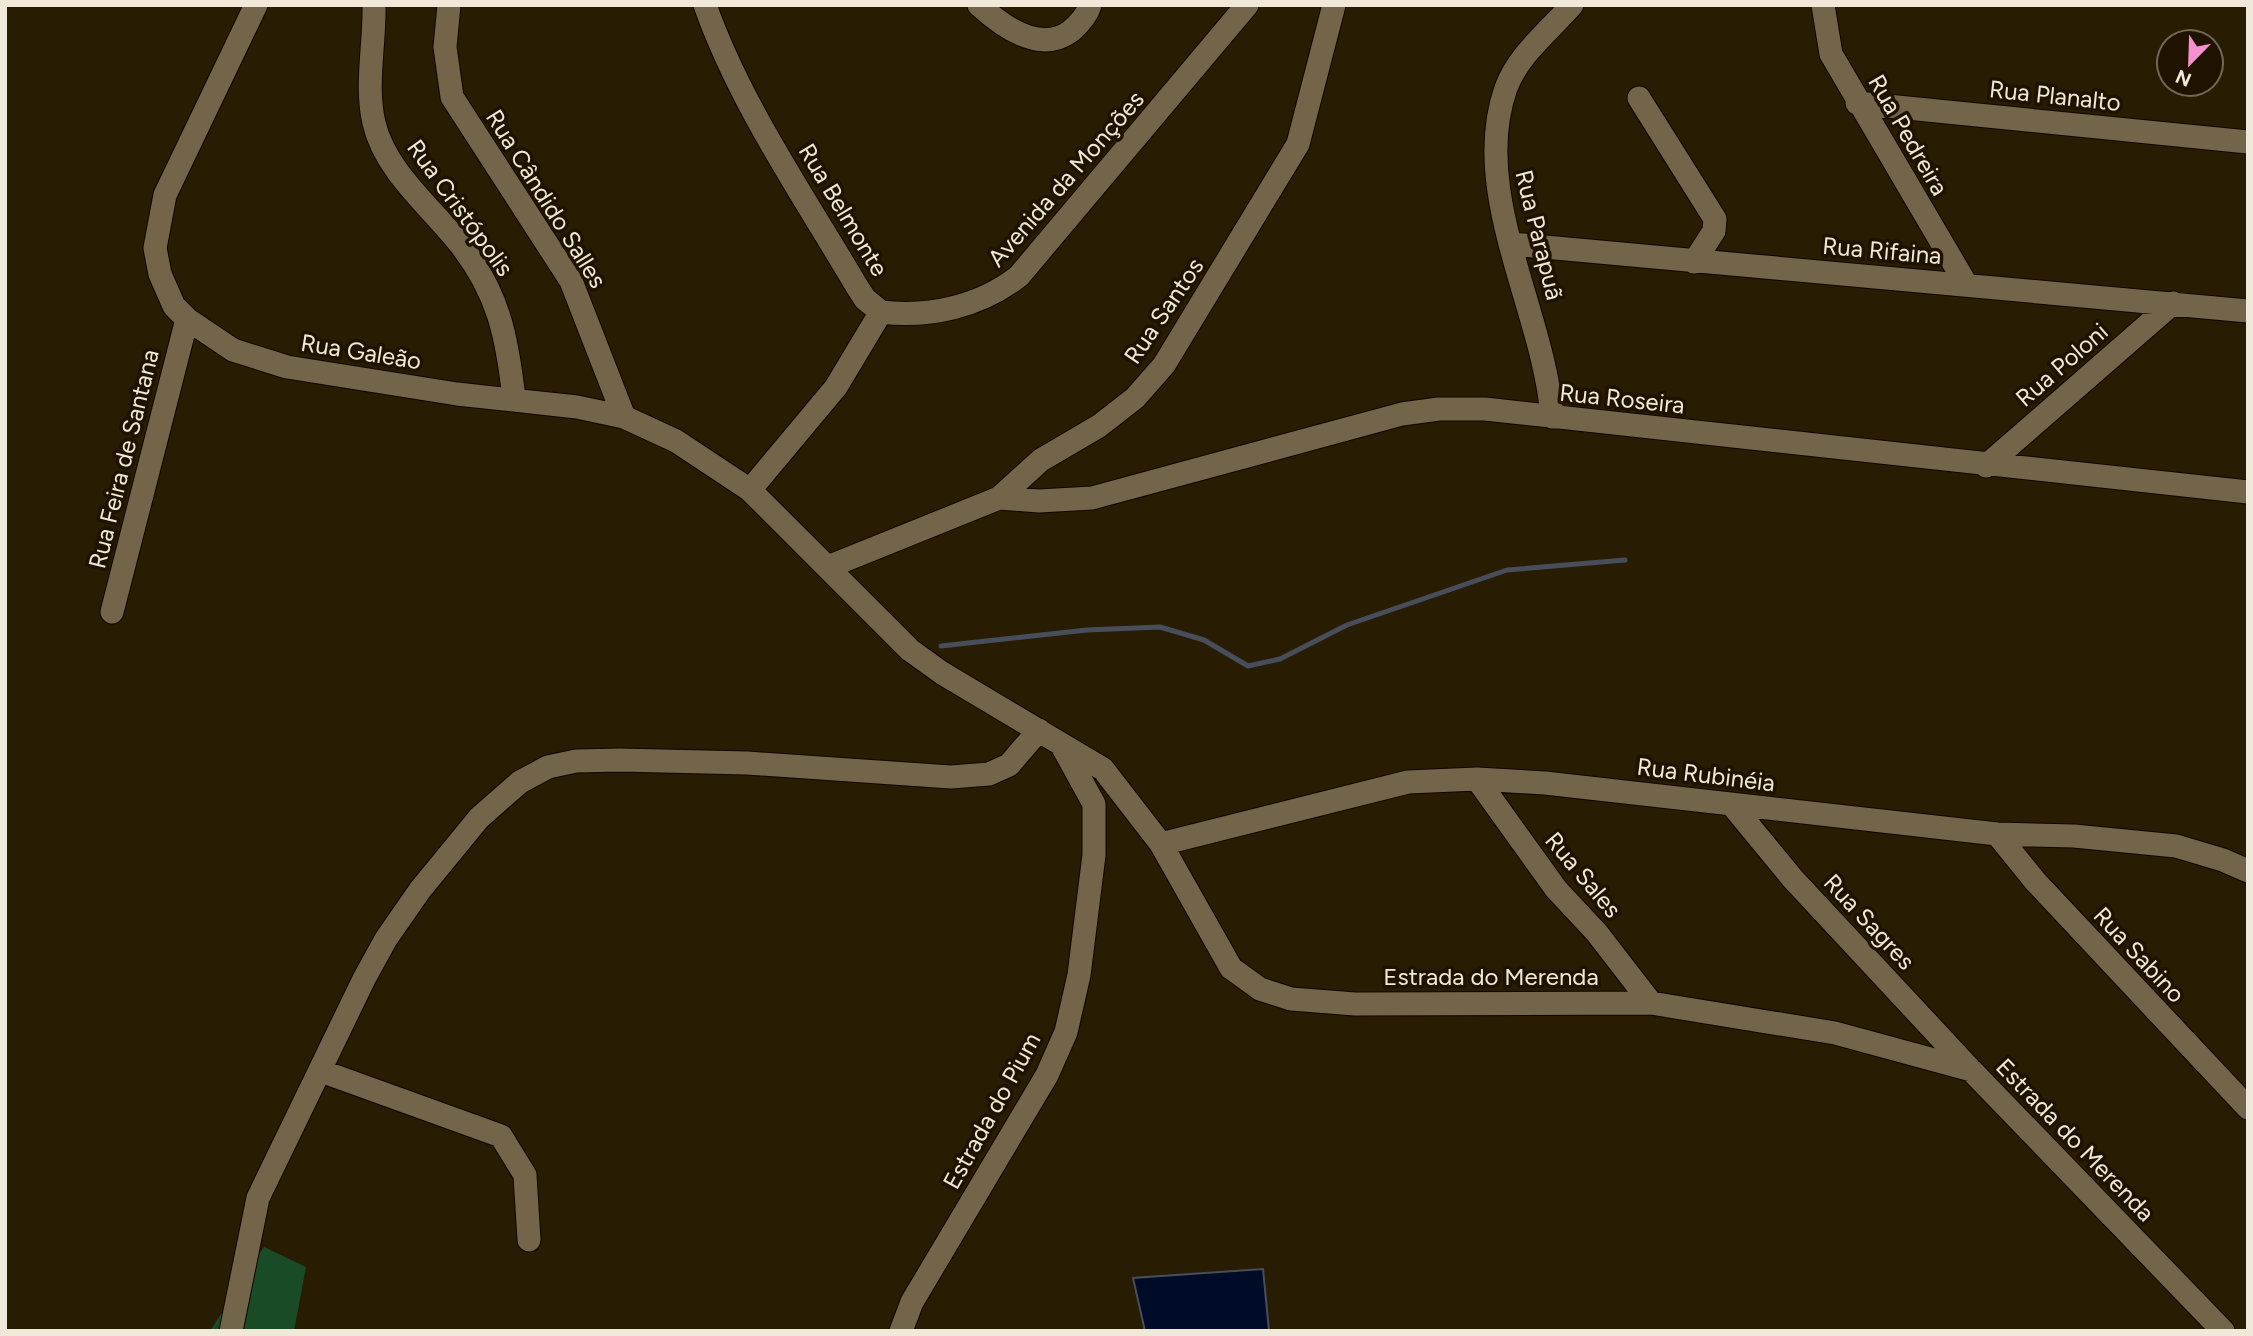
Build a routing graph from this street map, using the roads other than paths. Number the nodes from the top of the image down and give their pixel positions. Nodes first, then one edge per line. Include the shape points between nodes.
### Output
1 (256, 5) edge
2 (374, 5) edge
3 (449, 5) edge
4 (705, 5) edge
5 (979, 5) edge
6 (1090, 5) edge
7 (1247, 5) edge
8 (1334, 5) edge
9 (1572, 5) edge
10 (1823, 5) edge
11 (1639, 98) dead end
12 (1857, 103) junction
13 (2248, 142) edge
14 (1512, 244) junction
15 (1694, 262) junction
16 (1966, 284) junction
17 (2174, 303) junction
18 (2248, 311) edge
19 (881, 312) junction
20 (187, 319) junction
21 (514, 398) junction
22 (624, 416) junction
23 (1552, 417) junction
24 (1986, 466) junction
25 (750, 490) junction
26 (2248, 492) edge
27 (999, 498) junction
28 (828, 567) junction
29 (112, 612) dead end
30 (1040, 730) junction
31 (1061, 743) junction
32 (1477, 779) junction
33 (1119, 788) junction
34 (1094, 804) junction
35 (1732, 805) junction
36 (1997, 834) junction
37 (1161, 844) junction
38 (2248, 871) edge
39 (1651, 1003) junction
40 (1971, 1070) junction
41 (321, 1072) junction
42 (2248, 1108) edge
43 (529, 1240) dead end
44 (231, 1331) edge
45 (901, 1331) edge
46 (2223, 1331) edge

1 - 20 street, Rua Galeão via 165,195 159,221 155,248 160,274 174,306
2 - 21 street, Rua Cristópolis via 370,91 374,123 398,171 481,274 508,341
3 - 22 street, Rua Cândido Salles via 445,47 452,97 571,281
4 - 19 street, Rua Belmonte via 714,32 759,118 856,285
5 - 6 street via 1013,32 1049,40 1079,24
7 - 19 street, Avenida da Monções via 1020,276 978,302 918,314
8 - 27 street, Rua Santos via 1298,144 1164,365 1135,398 1099,426 1041,460
9 - 14 street, Rua Parapuã via 1529,49 1506,87 1494,158
10 - 12 street, Rua Pedreira via 1831,54
11 - 15 street via 1715,219 1708,244
12 - 13 street, Rua Planalto
12 - 16 street, Rua Pedreira
14 - 15 street, Rua Rifaina
14 - 23 street, Rua Parapuã via 1540,342
15 - 16 street, Rua Rifaina
16 - 17 street, Rua Rifaina
17 - 18 street, Rua Rifaina
17 - 24 street, Rua Poloni
19 - 25 street, Rua Belmonte via 836,387
20 - 21 street, Rua Galeão via 233,350 287,367 457,394
20 - 29 street, Rua Feira de Santana
21 - 22 street, Rua Galeão
22 - 25 street, Rua Galeão via 676,441
23 - 24 street, Rua Roseira
23 - 27 street, Rua Roseira via 1439,409 1402,414 1092,498
24 - 26 street, Rua Roseira
25 - 28 street, Rua Galeão
27 - 28 street, Rua Santos
28 - 30 street, Estrada do Merenda via 910,650
30 - 31 street, Estrada do Merenda
30 - 41 street via 1009,765 989,774 951,777 747,763 620,760 548,767 520,782 480,818 420,890 386,939
31 - 33 street, Estrada do Merenda via 1103,769
31 - 34 street, Estrada do Pium
32 - 35 street, Rua Rubinéia
32 - 37 street, Rua Rubinéia via 1408,782
32 - 39 street, Rua Sales via 1556,889
33 - 34 street
33 - 37 street, Estrada do Merenda
34 - 45 street, Estrada do Pium via 1094,855 1079,975 1066,1032 1047,1075 912,1302
35 - 36 street, Rua Rubinéia
35 - 40 street, Rua Sagres via 1793,879
36 - 38 street, Rua Rubinéia via 2176,846
36 - 42 street, Rua Sabino via 2044,891
37 - 39 street, Estrada do Merenda via 1231,968 1260,989 1291,999 1355,1004
39 - 40 street, Estrada do Merenda via 1835,1033
40 - 46 street, Estrada do Merenda
41 - 43 street via 501,1136 525,1175
41 - 44 street via 258,1198

